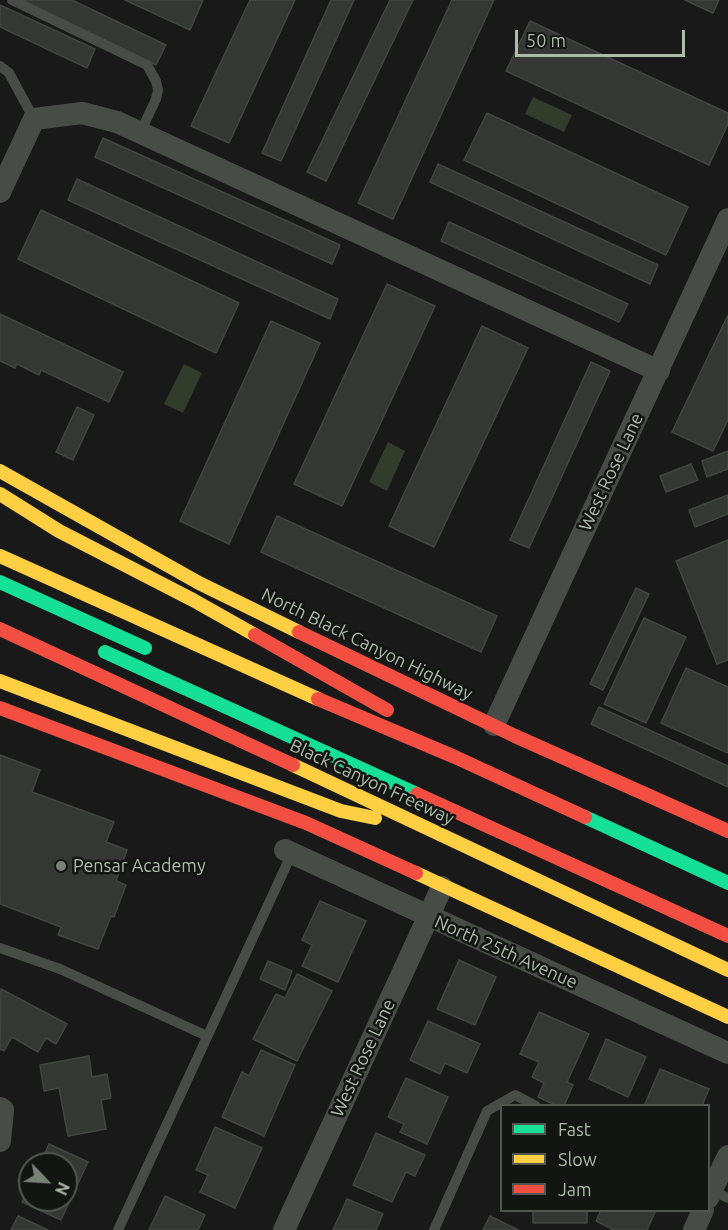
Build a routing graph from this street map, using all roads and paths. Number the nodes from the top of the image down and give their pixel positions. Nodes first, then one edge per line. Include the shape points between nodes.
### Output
1 (12, 0) edge
2 (0, 66) edge
3 (34, 119) junction
4 (141, 131) junction
5 (0, 192) edge
6 (728, 219) edge
7 (658, 371) junction
8 (0, 471) edge
9 (0, 494) edge
10 (0, 556) edge
11 (0, 582) edge
12 (0, 629) edge
13 (89, 644) dead end
14 (163, 656) dead end
15 (0, 681) edge
16 (0, 708) edge
17 (494, 725) junction
18 (454, 757) junction
19 (429, 828) junction
20 (728, 831) edge
21 (289, 852) joint
22 (728, 883) edge
23 (442, 887) junction
24 (428, 916) junction
25 (728, 936) edge
26 (0, 948) edge
27 (728, 970) edge
28 (728, 1017) edge
29 (207, 1036) junction
30 (728, 1053) edge
31 (532, 1104) edge
32 (1, 1109) edge
33 (0, 1141) edge
34 (728, 1156) edge
35 (712, 1197) edge
36 (704, 1212) edge
37 (118, 1230) edge
38 (284, 1230) edge
39 (434, 1230) edge
40 (694, 1230) edge

1 - 4 lane via 147,65 158,90
2 - 3 lane via 9,73
3 - 4 street via 82,113
3 - 5 street
4 - 7 street
6 - 7 street, West Rose Lane
7 - 17 street, West Rose Lane
8 - 17 main road, North Black Canyon Highway via 199,583
9 - 18 main road via 59,531 373,700
10 - 18 main road
11 - 14 main road
12 - 19 main road, Black Canyon Freeway
13 - 25 main road
15 - 19 main road via 341,812
16 - 23 main road via 306,823
17 - 20 main road, North Black Canyon Highway
18 - 22 main road
19 - 27 main road, Black Canyon Freeway
21 - 24 street, North 25th Avenue
21 - 29 lane
23 - 24 street, West Rose Lane
23 - 28 main road
24 - 30 street, North 25th Avenue
24 - 38 street, West Rose Lane
26 - 29 lane via 60,969
29 - 37 lane
31 - 39 lane via 515,1095 487,1111
32 - 33 street
34 - 35 street
36 - 40 street

